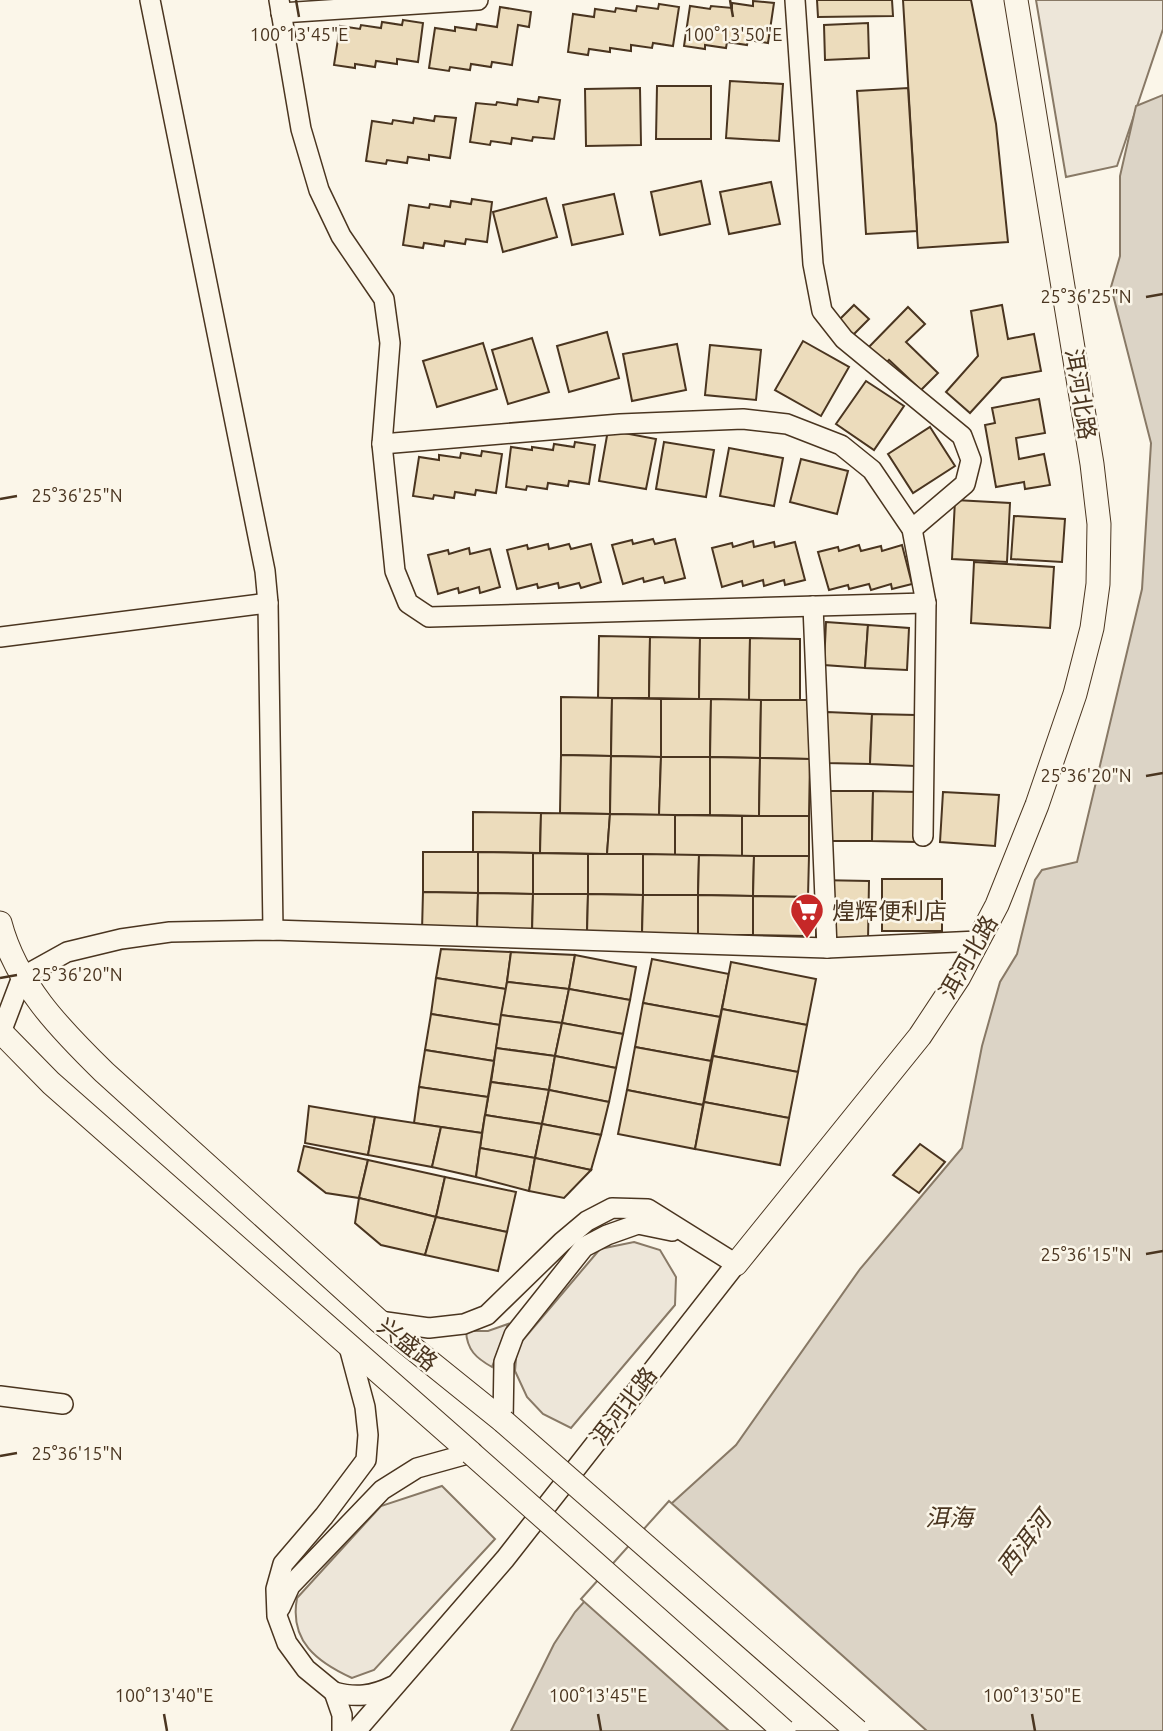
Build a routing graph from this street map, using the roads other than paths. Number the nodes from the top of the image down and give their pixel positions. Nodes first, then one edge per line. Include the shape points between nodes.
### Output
1 (150, 0) edge
2 (478, 0) edge
3 (796, 0) edge
4 (1016, 0) edge
5 (280, 6) edge
6 (382, 444) junction
7 (912, 529) junction
8 (926, 603) junction
9 (268, 604) junction
10 (813, 606) junction
11 (0, 637) edge
12 (923, 836) dead end
13 (0, 923) edge
14 (273, 930) junction
15 (978, 941) junction
16 (827, 948) junction
17 (22, 977) junction
18 (1, 1033) edge
19 (690, 1234) junction
20 (736, 1264) junction
21 (379, 1321) junction
22 (349, 1347) junction
23 (0, 1396) edge
24 (63, 1404) dead end
25 (503, 1421) junction
26 (471, 1453) junction
27 (277, 1616) junction
28 (397, 1684) junction
29 (334, 1692) junction
30 (342, 1731) edge
31 (356, 1731) edge
32 (784, 1731) edge
33 (857, 1731) edge

1 - 9 street via 265,570
2 - 5 street
3 - 7 street via 813,264 822,311 844,339 962,436 971,460 965,484
4 - 15 street, 洱河北路 via 1092,464 1099,524 1098,584 1075,694 1037,805
5 - 6 street via 301,129 319,190 341,236 384,299 390,343
6 - 7 street via 694,419 787,424 841,446 872,470
6 - 10 street via 395,571 408,603 429,617
7 - 8 street
8 - 10 street
8 - 12 street
9 - 11 street
9 - 14 street
10 - 16 street
13 - 17 street, 兴盛路
14 - 16 street
14 - 17 street via 170,932 121,939 68,952
15 - 16 street
15 - 20 street, 洱河北路 via 920,1036
17 - 18 street
17 - 21 street, 兴盛路 via 64,1032 104,1072
18 - 22 street, 兴盛路 via 51,1083
19 - 20 street
19 - 21 street via 648,1209 612,1208 562,1242 487,1315 464,1324 429,1328
19 - 25 street via 638,1223 584,1247 514,1335 505,1362
20 - 28 street, 洱河北路 via 505,1559
21 - 25 street, 兴盛路
22 - 26 street, 兴盛路
22 - 27 street via 365,1407 366,1460 282,1564 276,1589
23 - 24 street
25 - 33 street, 兴盛路, bridge
26 - 27 street via 417,1468 382,1490 290,1586
26 - 32 street, 兴盛路, bridge
27 - 29 street via 287,1643 306,1669
28 - 29 street via 364,1696
28 - 31 street, 洱河北路
29 - 30 street

